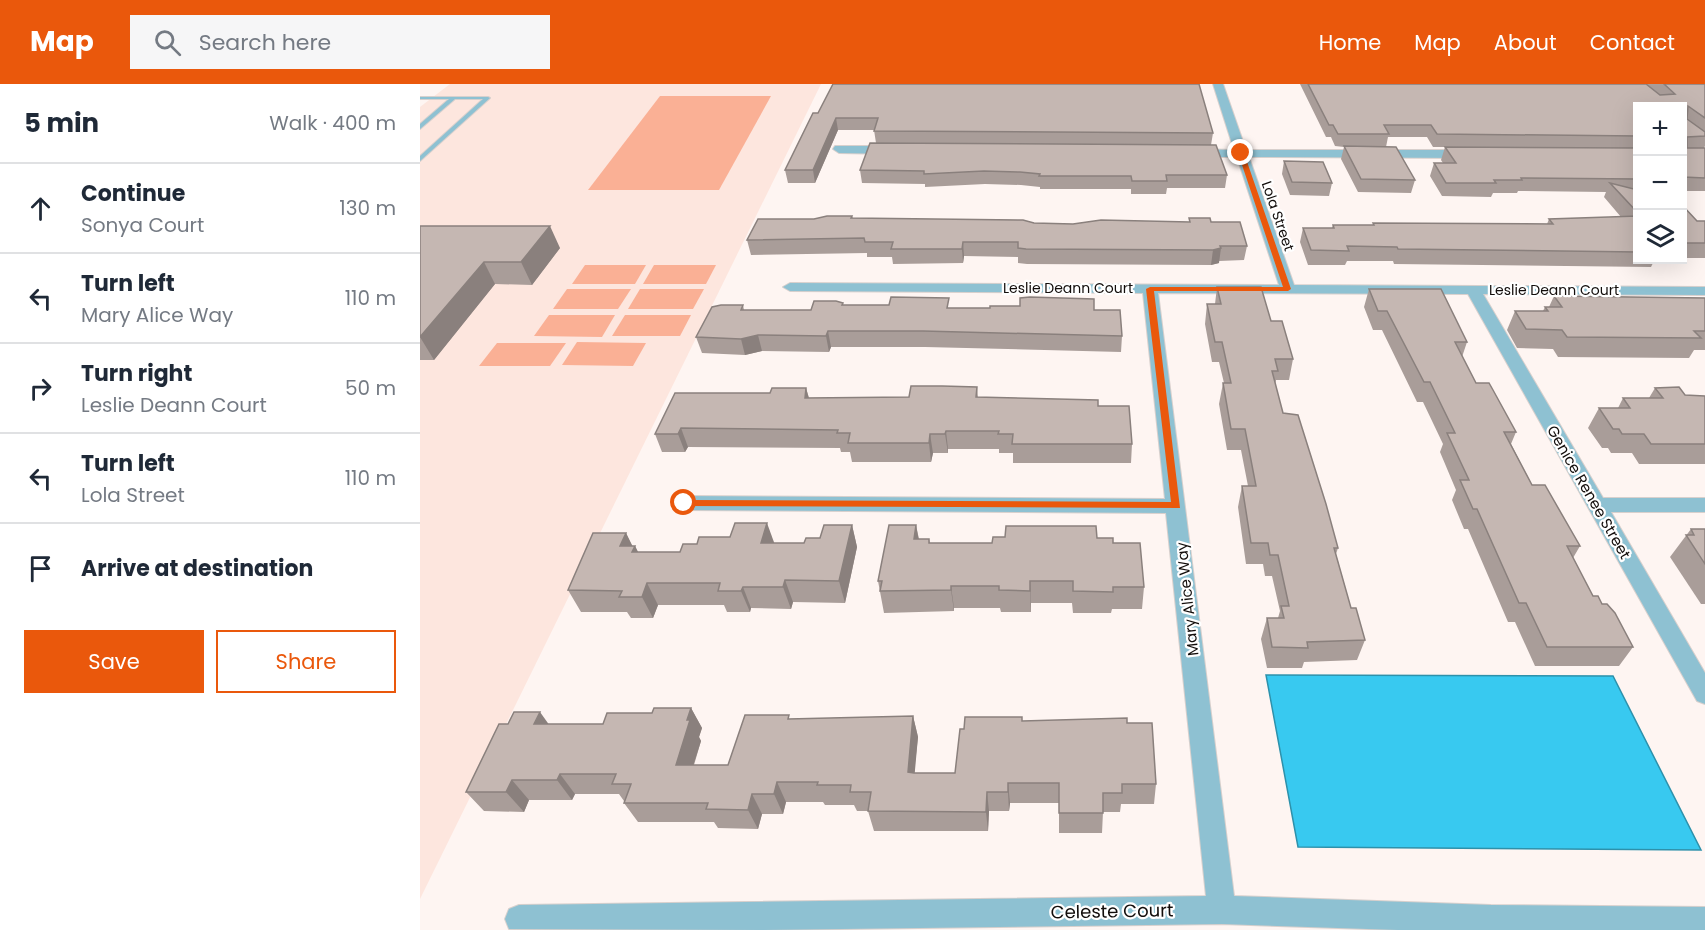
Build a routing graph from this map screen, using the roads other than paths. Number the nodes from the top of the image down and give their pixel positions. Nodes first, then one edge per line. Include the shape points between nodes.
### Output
1 (1218, 84) edge
2 (420, 98) edge
3 (454, 98) junction
4 (420, 127) edge
5 (839, 149) dead end
6 (910, 150) edge
7 (1182, 153) edge
8 (1241, 153) junction
9 (1486, 154) edge
10 (420, 159) edge
11 (790, 287) dead end
12 (1150, 289) junction
13 (1288, 289) junction
14 (1473, 290) junction
15 (1705, 291) edge
16 (684, 503) dead end
17 (1596, 505) junction
18 (1705, 505) edge
19 (1176, 506) junction
20 (1705, 694) edge
21 (1222, 910) junction
22 (519, 919) dead end
23 (1705, 921) edge
24 (1493, 924) edge

1 - 8 street, Lola Street
2 - 3 lane
3 - 4 lane
3 - 10 lane via 488,98
5 - 6 street
7 - 8 street
8 - 9 street
8 - 13 street, Lola Street
11 - 12 street, Leslie Deann Court
12 - 13 street, Leslie Deann Court
12 - 19 street, Mary Alice Way
13 - 14 street, Leslie Deann Court
14 - 15 street, Leslie Deann Court
14 - 17 street, Genice Renee Street
16 - 19 street
17 - 18 street
17 - 20 street, Genice Renee Street
19 - 21 street, Mary Alice Way
21 - 22 street, Celeste Court
21 - 24 street, Celeste Court
23 - 24 street, Celeste Court

